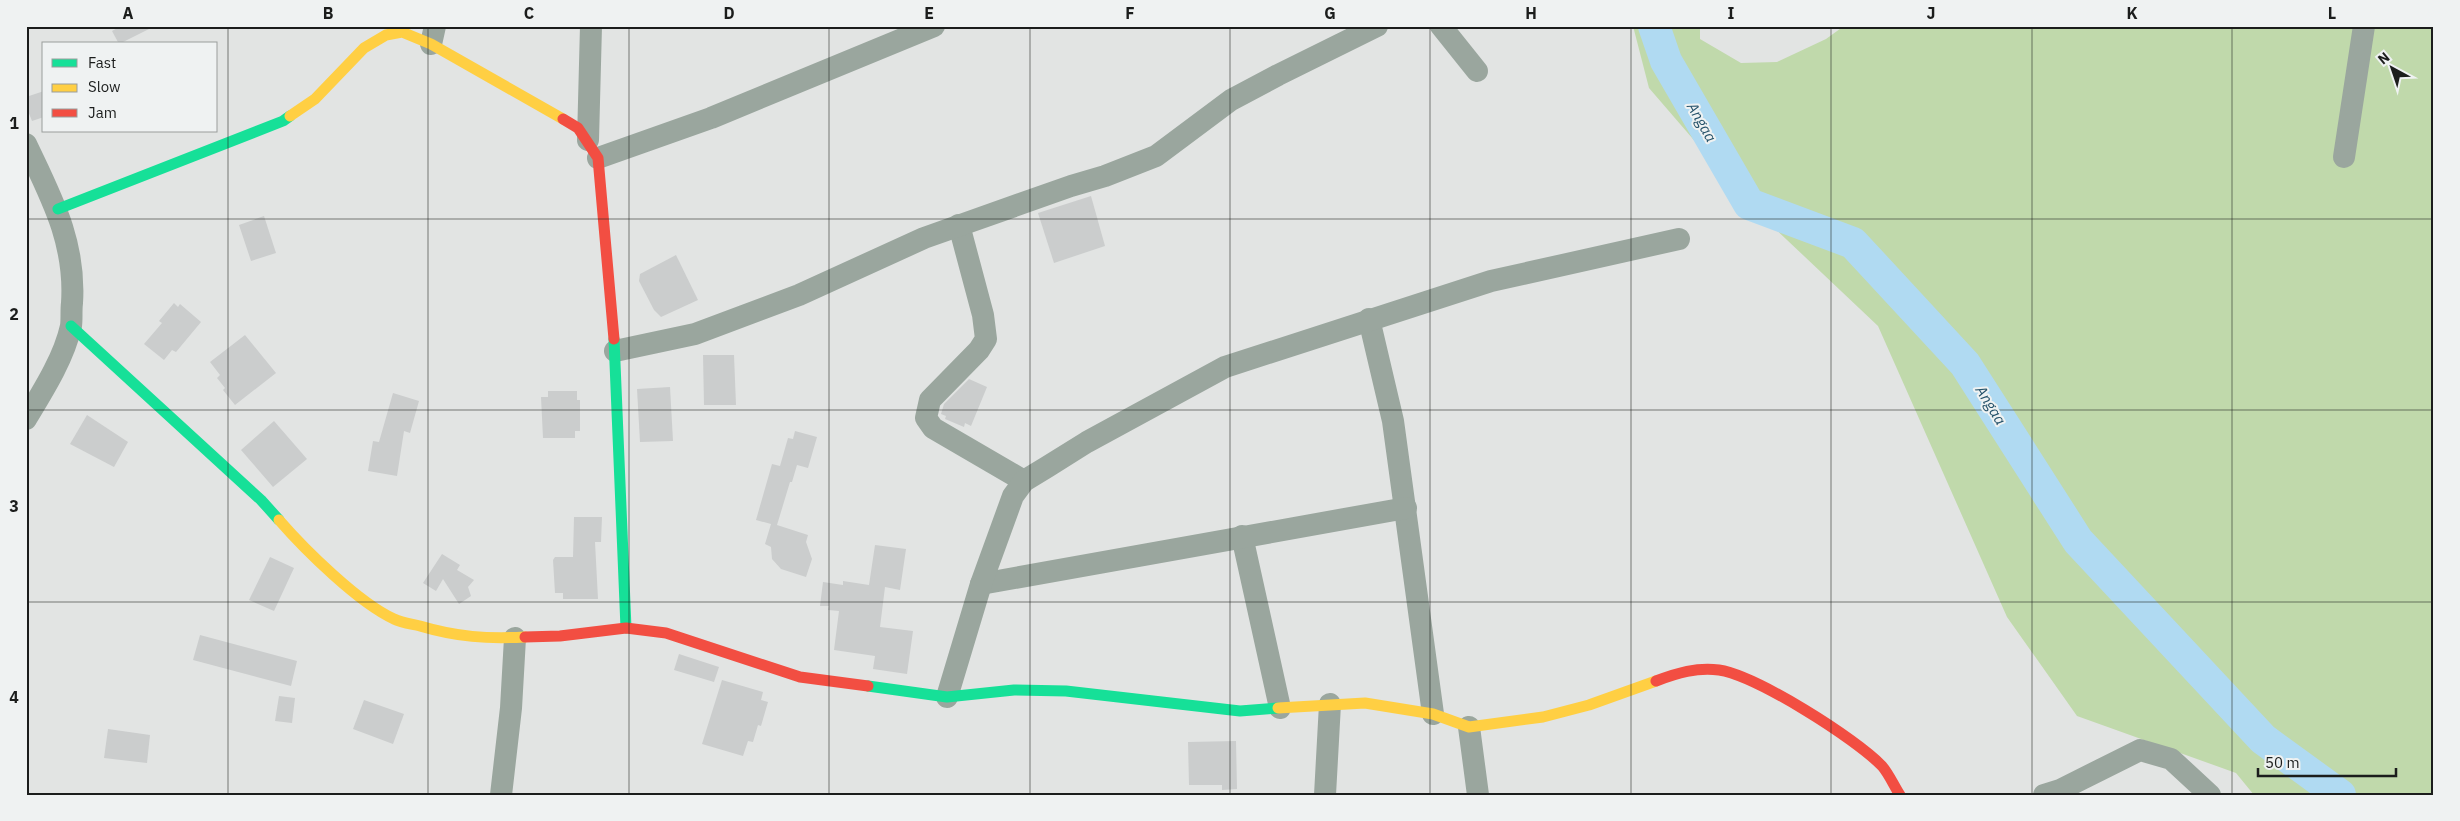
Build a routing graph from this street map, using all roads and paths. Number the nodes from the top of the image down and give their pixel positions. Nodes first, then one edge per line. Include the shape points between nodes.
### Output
1 (591, 26) edge
2 (934, 26) edge
3 (1377, 26) edge
4 (1441, 26) edge
5 (2364, 26) edge
6 (382, 30) edge
7 (433, 35) edge
8 (1477, 71) dead end
9 (26, 144) edge
10 (593, 149) junction
11 (2344, 157) dead end
12 (58, 210) junction
13 (959, 225) junction
14 (1679, 239) dead end
15 (1370, 319) junction
16 (70, 326) junction
17 (615, 351) junction
18 (26, 419) edge
19 (1024, 481) junction
20 (1406, 508) junction
21 (1242, 536) junction
22 (981, 584) junction
23 (626, 628) junction
24 (515, 638) junction
25 (947, 697) junction
26 (1330, 704) junction
27 (1280, 708) junction
28 (1433, 714) junction
29 (1469, 727) junction
30 (2056, 793) edge
31 (501, 795) edge
32 (1325, 795) edge
33 (1478, 795) edge
34 (1900, 795) edge
35 (2210, 795) edge

1 - 10 street
2 - 10 street via 711,118
3 - 13 street via 1231,100 1156,156
4 - 8 street
5 - 11 street
6 - 7 street
6 - 12 street via 315,99 283,121
7 - 10 street via 578,128
9 - 12 street
10 - 17 street
12 - 16 street via 69,250 73,289
13 - 17 street via 800,295 695,334
13 - 19 street via 983,315 986,339 930,400 926,418 933,428
14 - 15 street via 1490,280
15 - 19 street via 1225,367 1087,442
15 - 20 street via 1393,421
16 - 18 street via 51,376
16 - 24 street via 379,612 396,620 455,636
17 - 23 street
19 - 22 street via 1013,496
20 - 21 street
20 - 28 street
21 - 22 street
21 - 27 street
22 - 25 street
23 - 24 street
23 - 25 street via 666,634 800,677
24 - 31 street
25 - 27 street via 1014,690 1066,691 1240,710
26 - 27 street
26 - 28 street via 1365,704
26 - 32 street
28 - 29 street
29 - 33 street
29 - 34 street via 1543,717 1589,705 1684,672 1718,670 1734,673 1791,702 1856,743 1882,767
30 - 35 street via 2140,750 2171,759

